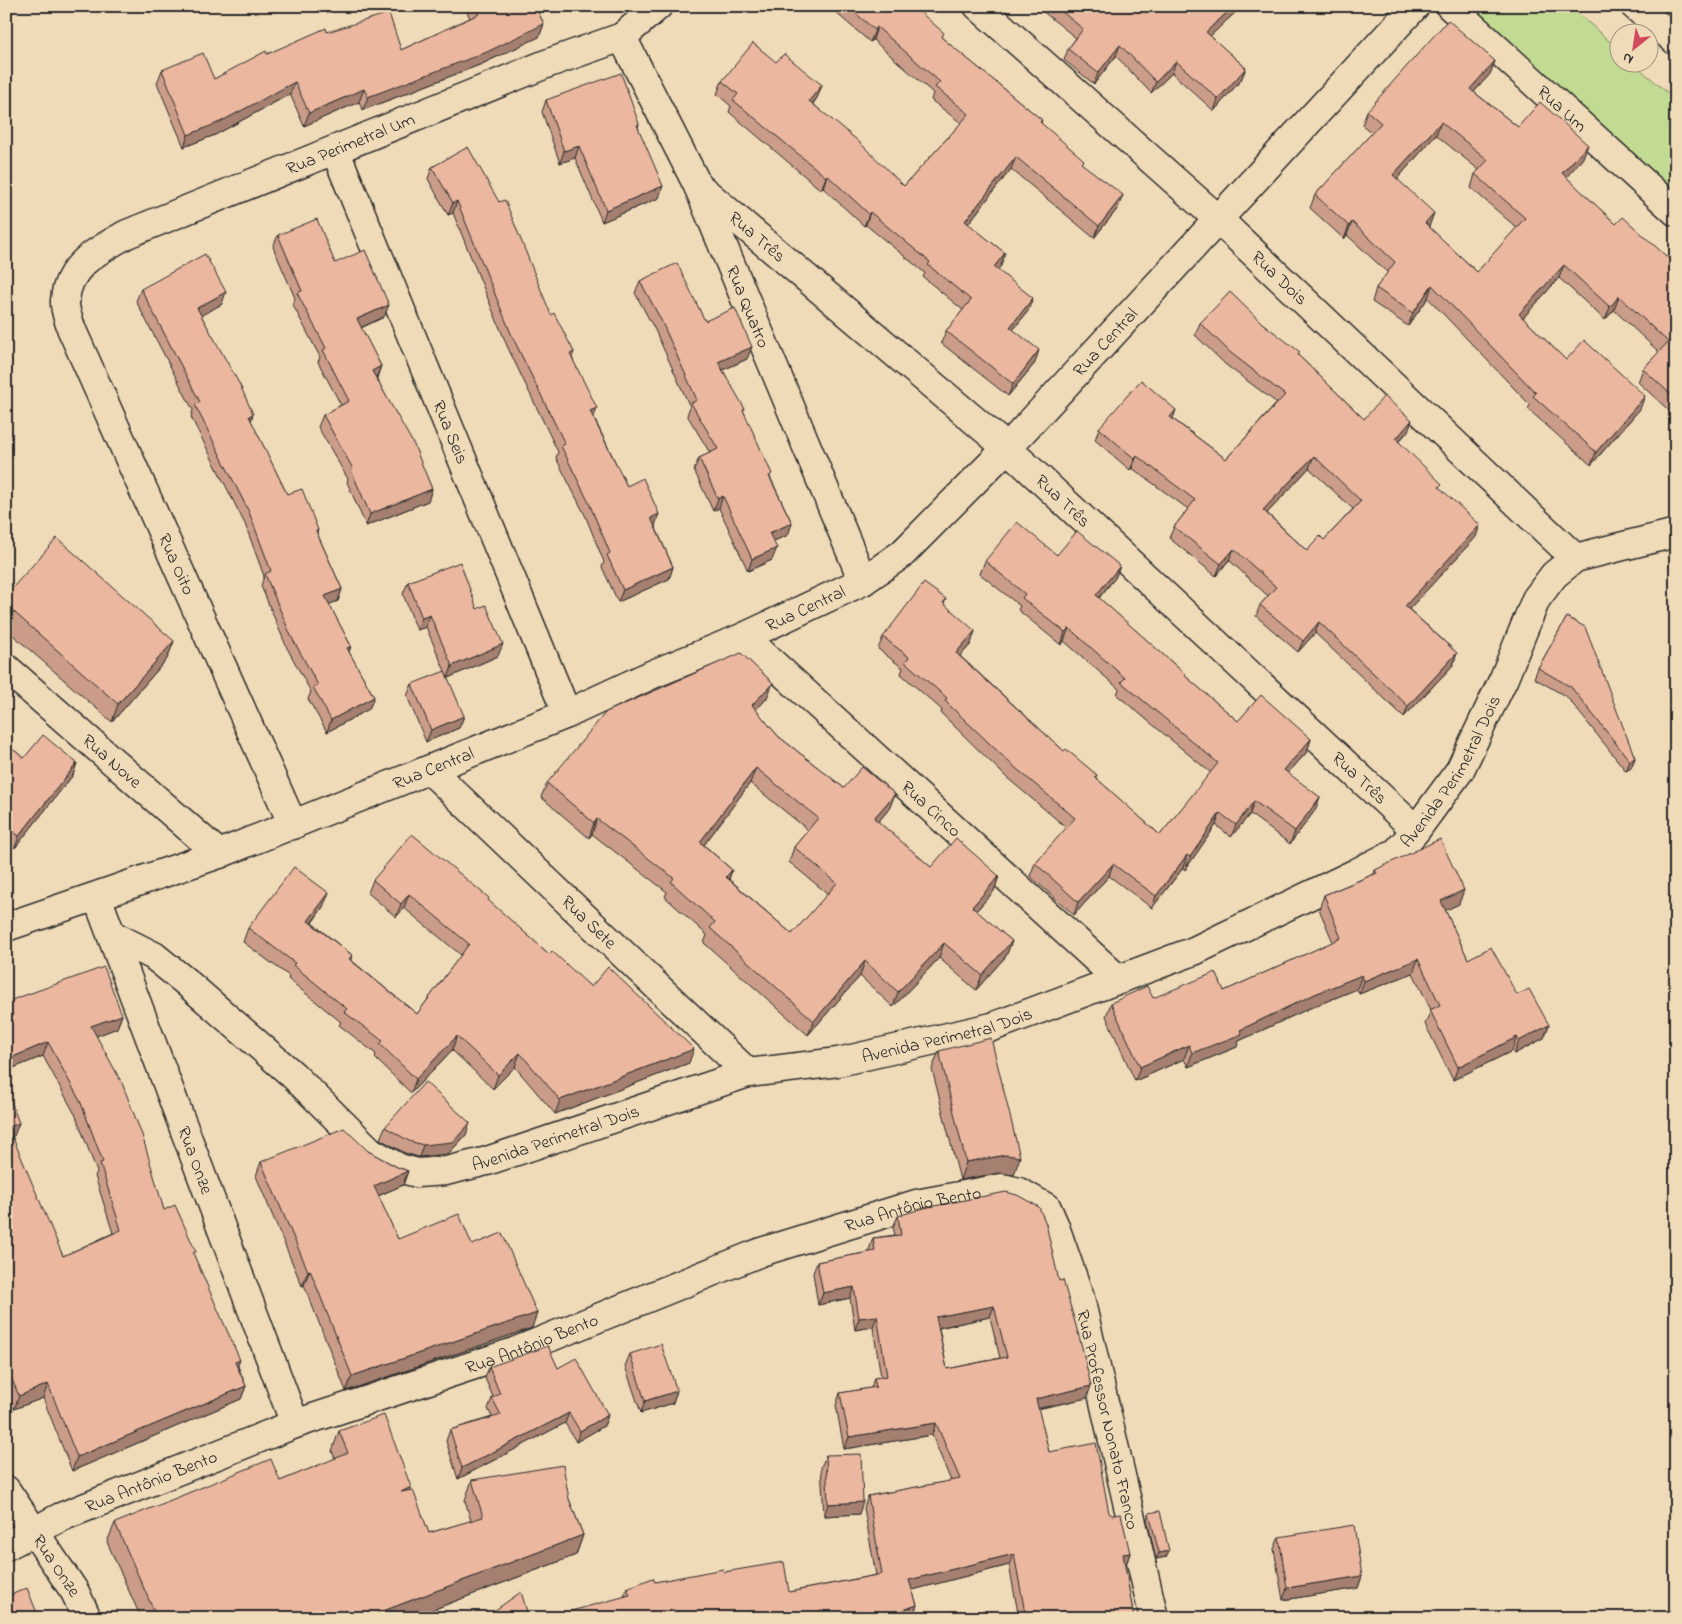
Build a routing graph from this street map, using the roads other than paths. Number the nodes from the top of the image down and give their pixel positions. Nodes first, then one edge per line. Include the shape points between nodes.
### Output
1 (658, 6) edge
2 (978, 6) edge
3 (1415, 6) edge
4 (1450, 6) edge
5 (1635, 6) edge
6 (622, 37) junction
7 (1676, 41) edge
8 (335, 150) junction
9 (698, 186) junction
10 (1676, 212) edge
11 (1218, 219) junction
12 (64, 302) joint
13 (1007, 448) junction
14 (1676, 533) edge
15 (1575, 558) junction
16 (863, 581) junction
17 (744, 637) junction
18 (6, 668) edge
19 (568, 714) junction
20 (430, 770) junction
21 (293, 825) junction
22 (1416, 830) junction
23 (220, 854) junction
24 (97, 897) junction
25 (6, 928) edge
26 (112, 934) junction
27 (1119, 980) junction
28 (748, 1073) junction
29 (1054, 1224) joint
30 (295, 1424) junction
31 (6, 1490) edge
32 (33, 1530) junction
33 (6, 1546) edge
34 (87, 1618) edge
35 (1154, 1618) edge

1 - 6 street, Rua Perimetral Um
2 - 11 street, Rua Dois
3 - 11 street, Rua Central
4 - 10 street, Rua Um
5 - 7 street
6 - 8 street, Rua Perimetral Um via 546,64
6 - 9 street, Rua Quatro
8 - 12 street, Rua Perimetral Um via 127,234 96,251 72,273
8 - 19 street, Rua Seis
9 - 13 street, Rua Três
9 - 16 street, Rua Quatro
11 - 13 street, Rua Central
11 - 15 street, Rua Dois
12 - 21 street, Rua Oito via 71,328
13 - 16 street, Rua Central via 902,554
13 - 22 street, Rua Três
14 - 15 street, Avenida Perimetral Dois
15 - 22 street, Avenida Perimetral Dois via 1554,575 1536,599 1504,678 1460,770
16 - 17 street, Rua Central
17 - 19 street, Rua Central via 653,674
17 - 27 street, Rua Cinco
18 - 23 street, Rua Nove
19 - 20 street, Rua Central
20 - 21 street, Rua Central
20 - 28 street, Rua Sete
21 - 23 street, Rua Central
22 - 27 street, Avenida Perimetral Dois via 1397,852 1356,873 1194,951
23 - 24 street, Rua Central
24 - 25 street, Rua Central
24 - 26 street, Rua Onze
26 - 28 street, Avenida Perimetral Dois via 154,956 186,982 293,1075 371,1152 400,1168 417,1173 446,1171 487,1161
26 - 30 street, Rua Onze via 154,1054
27 - 28 street, Avenida Perimetral Dois via 992,1027 838,1062
29 - 30 street, Rua Antônio Bento via 1047,1208 1020,1192 1002,1188 916,1204 761,1252 514,1352
29 - 35 street, Rua Professor Nonato Franco via 1080,1298
30 - 32 street, Rua Antônio Bento
31 - 32 street, Rua Onze
32 - 33 street, Rua Antônio Bento
32 - 34 street, Rua Onze via 75,1592

